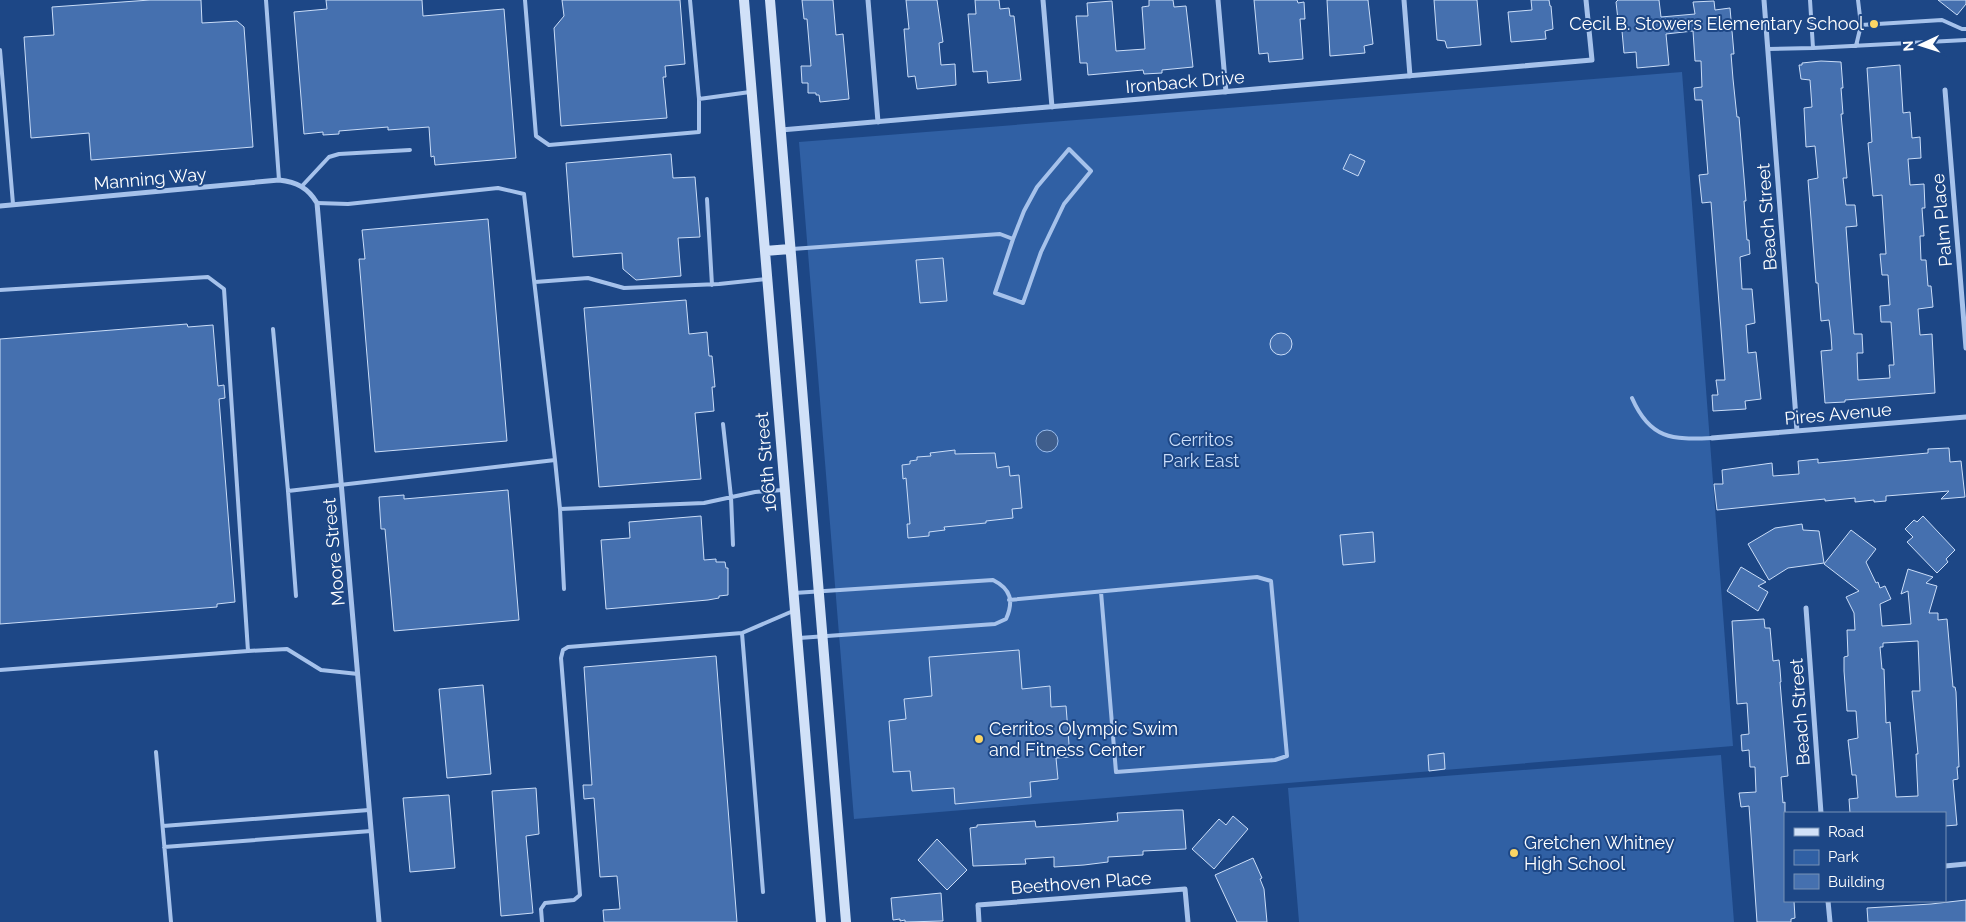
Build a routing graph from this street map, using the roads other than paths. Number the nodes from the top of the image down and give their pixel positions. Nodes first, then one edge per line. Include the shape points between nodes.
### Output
1 (266, 0) edge
2 (525, 0) edge
3 (690, 0) edge
4 (744, 0) edge
5 (770, 0) edge
6 (868, 0) edge
7 (1043, 0) edge
8 (1218, 0) edge
9 (1404, 0) edge
10 (1586, 0) edge
11 (1764, 0) edge
12 (1810, 0) edge
13 (1858, 0) edge
14 (1861, 25) junction
15 (1966, 29) edge
16 (1966, 40) edge
17 (1856, 46) junction
18 (1813, 48) junction
19 (1768, 49) junction
20 (0, 50) edge
21 (1410, 76) junction
22 (1945, 90) dead end
23 (752, 92) junction
24 (1226, 92) junction
25 (699, 99) junction
26 (1052, 107) junction
27 (878, 122) junction
28 (780, 130) junction
29 (410, 150) dead end
30 (279, 180) junction
31 (302, 186) junction
32 (707, 199) dead end
33 (317, 203) junction
34 (13, 204) junction
35 (0, 206) edge
36 (1013, 239) junction
37 (790, 249) junction
38 (765, 251) junction
39 (767, 279) junction
40 (535, 282) junction
41 (712, 285) junction
42 (0, 290) edge
43 (273, 329) dead end
44 (1966, 348) edge
45 (1632, 398) dead end
46 (1966, 416) edge
47 (723, 424) dead end
48 (1797, 431) junction
49 (1712, 438) joint
50 (555, 460) junction
51 (342, 485) junction
52 (785, 490) junction
53 (288, 491) junction
54 (731, 497) junction
55 (560, 509) junction
56 (733, 545) dead end
57 (564, 589) dead end
58 (818, 591) junction
59 (1101, 592) junction
60 (793, 593) junction
61 (296, 596) dead end
62 (1009, 600) junction
63 (1806, 608) dead end
64 (795, 610) junction
65 (742, 633) junction
66 (822, 636) junction
67 (797, 638) junction
68 (248, 651) junction
69 (0, 670) edge
70 (358, 674) junction
71 (156, 752) dead end
72 (369, 810) junction
73 (1821, 812) edge
74 (162, 826) junction
75 (371, 830) junction
76 (164, 847) junction
77 (1966, 864) edge
78 (1946, 866) edge
79 (762, 892) dead end
80 (1828, 902) edge
81 (171, 922) edge
82 (379, 922) edge
83 (542, 922) edge
84 (821, 922) edge
85 (846, 922) edge
86 (979, 922) edge
87 (1188, 922) edge
88 (1830, 922) edge

1 - 30 lane
2 - 25 lane via 536,136 549,145 699,132
3 - 25 lane
4 - 23 street, 166th Street
5 - 28 street
6 - 27 street
7 - 26 street
8 - 24 street
9 - 21 street
10 - 21 street, Ironback Drive via 1592,60
11 - 19 street, Beach Street
12 - 18 lane
13 - 14 lane
14 - 15 lane via 1942,20
14 - 17 lane
16 - 17 lane
17 - 18 lane
18 - 19 lane
19 - 48 street, Beach Street
20 - 34 lane
21 - 24 street, Ironback Drive
22 - 44 street, Palm Place
23 - 25 lane
23 - 38 street, 166th Street
24 - 26 street, Ironback Drive
26 - 27 street, Ironback Drive
27 - 28 street, Ironback Drive
28 - 37 street
29 - 31 lane via 329,157
30 - 31 street, Manning Way
30 - 34 street, Manning Way
31 - 33 street
32 - 41 lane
33 - 40 lane via 348,204 498,188 524,194
33 - 51 street, Moore Street
34 - 35 street, Manning Way
36 - 36 lane via 995,292 1023,303 1041,252 1064,204 1091,171 1069,149 1037,187
36 - 37 lane via 991,234
37 - 38 street
37 - 58 street
38 - 39 street, 166th Street
39 - 41 lane
39 - 52 street, 166th Street
40 - 41 lane via 588,278 624,288
40 - 50 lane
42 - 68 lane via 208,277 224,289
43 - 53 lane
45 - 49 lane via 1646,422 1666,436
46 - 48 street, Pires Avenue
47 - 54 lane
48 - 49 street, Pires Avenue
50 - 51 lane
50 - 55 lane
51 - 53 lane
51 - 70 street, Moore Street
52 - 54 lane
52 - 60 street, 166th Street
53 - 61 lane
54 - 55 lane via 704,503
54 - 56 lane
55 - 57 lane
58 - 60 lane
58 - 62 lane via 993,580 1004,585
58 - 66 street
59 - 59 lane via 1116,772 1274,760 1287,756 1271,580 1257,577
59 - 62 lane
60 - 64 street, 166th Street
62 - 66 lane via 1010,610 1006,619 995,624
63 - 73 street, Beach Street
64 - 65 lane
64 - 67 street, 166th Street
65 - 79 lane
65 - 83 lane via 568,647 563,650 561,658 580,895 574,900 544,904
66 - 67 lane
66 - 85 street
67 - 84 street, 166th Street
68 - 69 lane
68 - 70 lane via 286,649 322,670
70 - 72 street, Moore Street
71 - 74 lane
72 - 74 lane
72 - 75 street, Moore Street
74 - 76 lane
75 - 76 lane
75 - 82 street, Moore Street
76 - 81 lane
77 - 78 street
80 - 88 street
86 - 87 street, Beethoven Place via 978,905 1185,889

